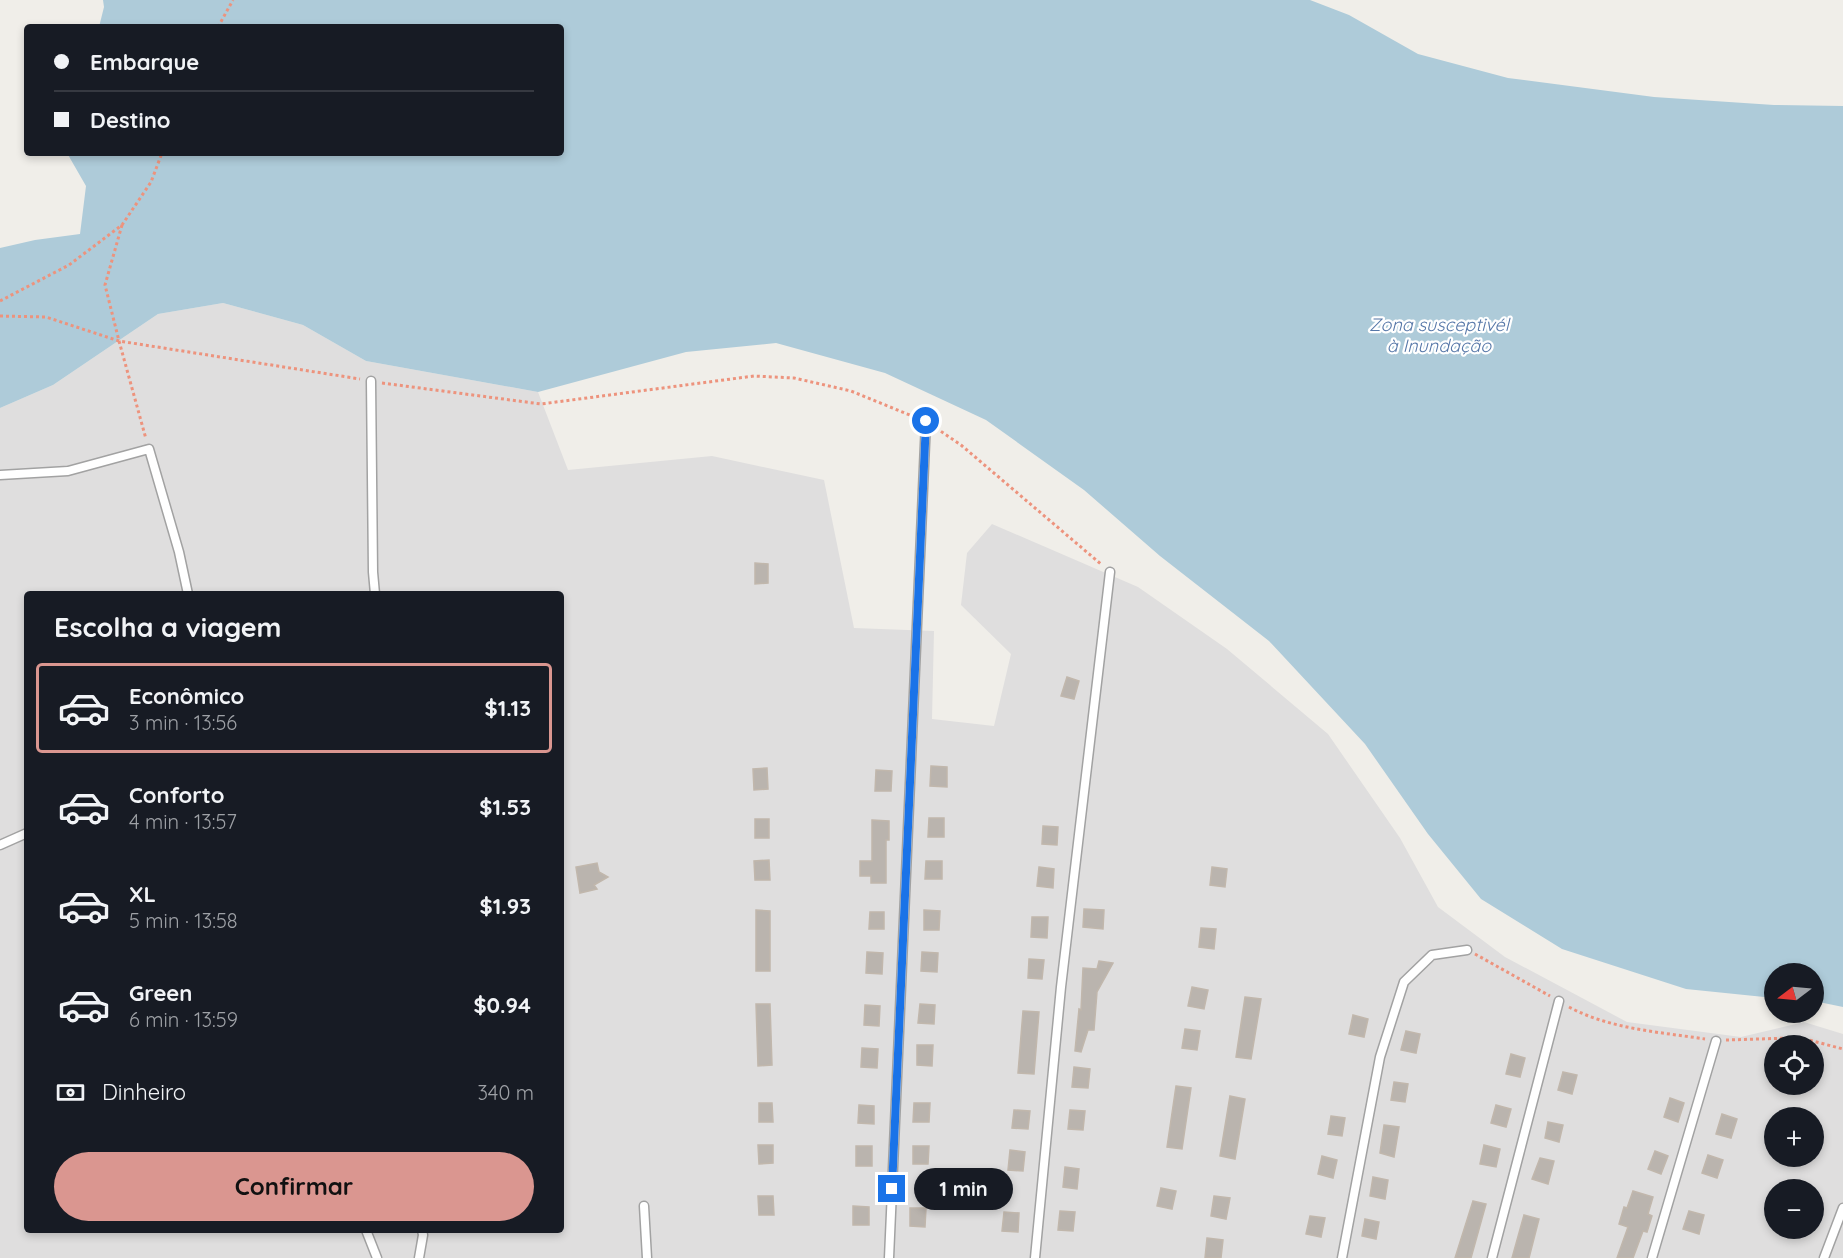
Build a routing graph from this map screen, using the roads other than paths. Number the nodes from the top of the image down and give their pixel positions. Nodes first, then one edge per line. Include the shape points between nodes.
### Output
1 (371, 381) road end
2 (926, 421) road end
3 (0, 475) edge
4 (1110, 572) road end
5 (187, 591) edge
6 (375, 591) edge
7 (24, 834) edge
8 (0, 845) edge
9 (1467, 950) road end
10 (1559, 1001) road end
11 (1716, 1041) road end
12 (644, 1206) dead end
13 (1843, 1208) edge
14 (367, 1233) edge
15 (423, 1233) edge
16 (377, 1258) edge
17 (419, 1258) edge
18 (647, 1258) edge
19 (889, 1258) edge
20 (1035, 1258) edge
21 (1342, 1258) edge
22 (1492, 1258) edge
23 (1652, 1258) edge
24 (1824, 1258) edge

1 - 6 lane
2 - 19 lane
3 - 5 lane via 68,471 149,449
4 - 20 lane via 1061,987
7 - 8 lane
9 - 21 lane via 1432,954 1404,982 1380,1056
10 - 22 lane
11 - 23 lane
12 - 18 lane
13 - 24 lane
14 - 16 lane
15 - 17 lane

